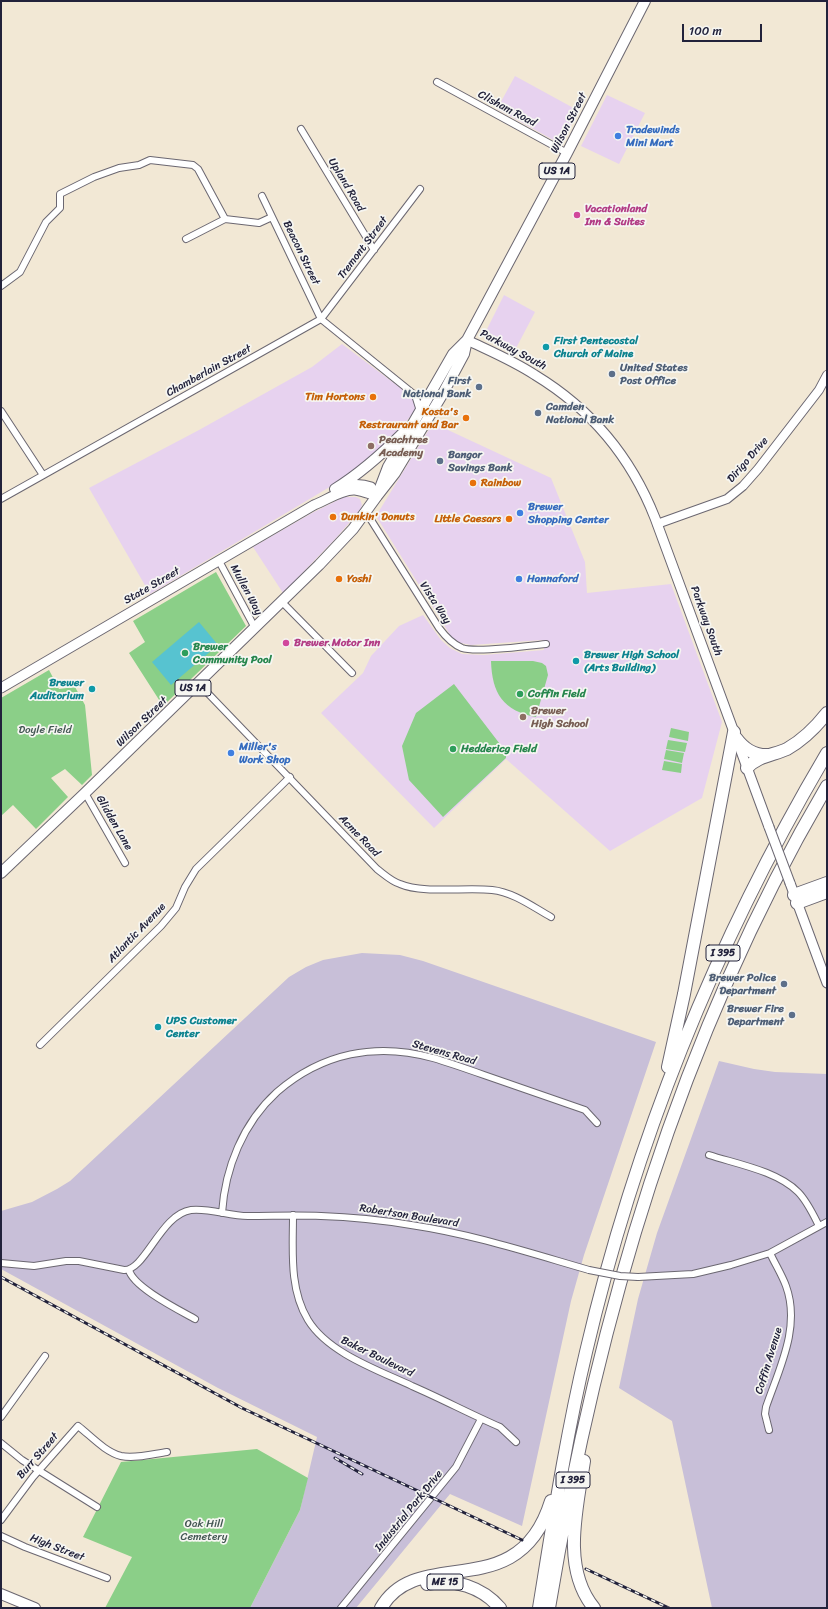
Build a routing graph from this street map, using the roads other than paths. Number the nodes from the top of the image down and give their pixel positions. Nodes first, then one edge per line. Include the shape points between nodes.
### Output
1 (645, 1) edge
2 (437, 82) dead end
3 (301, 129) dead end
4 (567, 152) junction
5 (420, 189) dead end
6 (262, 196) dead end
7 (272, 217) junction
8 (225, 219) junction
9 (186, 239) dead end
10 (374, 250) junction
11 (1, 286) edge
12 (321, 319) junction
13 (467, 340) junction
14 (827, 375) edge
15 (415, 395) junction
16 (427, 400) junction
17 (1, 411) edge
18 (426, 412) junction
19 (415, 420) junction
20 (43, 475) junction
21 (335, 489) junction
22 (377, 496) junction
23 (1, 499) edge
24 (314, 505) junction
25 (366, 512) junction
26 (657, 524) junction
27 (219, 561) junction
28 (282, 602) junction
29 (255, 628) junction
30 (546, 644) dead end
31 (352, 673) dead end
32 (198, 683) junction
33 (1, 688) edge
34 (827, 713) edge
35 (735, 735) junction
36 (827, 753) edge
37 (772, 754) junction
38 (748, 770) junction
39 (290, 777) junction
40 (725, 785) junction
41 (827, 786) edge
42 (85, 793) junction
43 (827, 797) edge
44 (794, 844) junction
45 (126, 863) dead end
46 (1, 873) edge
47 (827, 883) edge
48 (827, 892) edge
49 (796, 899) junction
50 (551, 917) dead end
51 (826, 977) edge
52 (40, 1044) dead end
53 (597, 1123) dead end
54 (709, 1155) dead end
55 (640, 1162) junction
56 (222, 1213) junction
57 (293, 1216) junction
58 (827, 1222) edge
59 (819, 1226) junction
60 (770, 1253) junction
61 (1, 1263) edge
62 (129, 1270) junction
63 (195, 1319) dead end
64 (600, 1353) junction
65 (45, 1356) dead end
66 (1, 1417) edge
67 (481, 1419) junction
68 (769, 1430) dead end
69 (516, 1442) dead end
70 (1, 1444) edge
71 (566, 1446) junction
72 (167, 1452) dead end
73 (38, 1471) junction
74 (97, 1507) dead end
75 (1, 1520) edge
76 (1, 1536) edge
77 (106, 1578) dead end
78 (1, 1594) edge
79 (35, 1608) edge
80 (341, 1608) edge
81 (381, 1608) edge
82 (390, 1608) edge
83 (500, 1608) edge
84 (539, 1608) edge
85 (549, 1608) edge
86 (594, 1608) edge

1 - 4 main road, Wilson Street / US 1A
2 - 4 street, Clisham Road
3 - 10 street, Upland Road
4 - 13 main road, Wilson Street / US 1A
5 - 10 street, Tremont Street
6 - 7 street, Beacon Street
7 - 8 street via 259,223
7 - 12 street, Beacon Street
8 - 9 street
8 - 11 street via 198,169 188,164 150,160 140,165 119,168 60,194 60,208 46,222 20,272
10 - 12 street, Tremont Street
12 - 15 street
12 - 20 street, Chamberlain Street
13 - 16 main road, Wilson Street / US 1A via 453,354
13 - 18 main road, Wilson Street / US 1A via 464,354
13 - 26 main road, Parkway South via 535,375 559,390 586,413 608,436 628,464
14 - 26 street, Dirigo Drive via 819,390 743,486 727,499
15 - 16 street
15 - 18 street
16 - 18 main road, Wilson Street / US 1A
17 - 20 street
18 - 19 main road, Wilson Street / US 1A
18 - 22 main road, Wilson Street / US 1A via 396,473
19 - 21 main road via 370,463
19 - 22 main road, Wilson Street / US 1A via 388,467
20 - 23 street, Chamberlain Street
21 - 22 main road, State Street via 362,484 371,487
21 - 24 main road, State Street
22 - 24 main road, State Street via 355,490 348,491
22 - 25 main road, Wilson Street / US 1A
24 - 27 main road, State Street
25 - 28 main road, Wilson Street / US 1A via 330,554
25 - 30 street, Vista Way via 438,628 454,644 463,648 479,649
26 - 35 main road, Parkway South
27 - 29 street, Mullen Way
27 - 33 main road, State Street
28 - 29 main road, Wilson Street / US 1A
28 - 31 street
29 - 32 main road, Wilson Street / US 1A
32 - 39 street, Acme Road
32 - 42 main road, Wilson Street / US 1A
34 - 37 highway via 799,741 785,750
35 - 37 highway via 745,748 754,753
35 - 38 main road, Parkway South
35 - 40 highway
36 - 55 highway, I 395 via 769,859 724,950 686,1038
37 - 38 highway via 755,761
38 - 40 highway via 729,776
38 - 49 main road, Parkway South, bridge
39 - 50 street, Acme Road via 389,879 414,888 505,892
39 - 52 street, Atlantic Avenue via 196,869 176,908 161,926
40 - 55 highway via 676,1034
41 - 44 highway, I 395
42 - 45 street, Glidden Lane
42 - 46 main road, Wilson Street / US 1A
43 - 44 highway
44 - 64 highway, I 395 via 728,979 681,1094 640,1211
47 - 49 highway
48 - 49 highway
49 - 51 main road, Parkway South
53 - 56 street, Stevens Road via 585,1110 433,1058 392,1050 355,1052 324,1062 304,1072 287,1083 258,1112 236,1152 223,1193
54 - 59 street via 771,1175 791,1186 802,1197
55 - 71 highway, I 395 via 597,1304
56 - 57 street, Robertson Boulevard
56 - 62 street, Robertson Boulevard via 189,1210 178,1215 151,1244 138,1263
57 - 60 street, Robertson Boulevard, bridge via 361,1218 432,1228 620,1276 698,1273
57 - 67 street, Baker Boulevard via 295,1285 308,1320 322,1339 355,1358
58 - 59 street, Robertson Boulevard
59 - 60 street, Robertson Boulevard
60 - 68 street, Coffin Avenue via 786,1286 791,1316 787,1343 766,1407
61 - 62 street via 32,1266 79,1261
62 - 63 street via 131,1277 142,1286
64 - 85 highway, I 395
64 - 86 highway via 574,1542 580,1583 586,1598
65 - 66 street
67 - 69 street, Baker Boulevard via 500,1427
67 - 80 street, Industrial Park Drive via 456,1467
70 - 73 street
71 - 81 highway via 548,1512 537,1532 522,1549 495,1565 430,1576 410,1583 394,1592
71 - 84 highway, I 395
72 - 73 street, Burr Street via 122,1456 110,1451 78,1426
73 - 74 street
73 - 75 street, Burr Street
76 - 77 street, High Street
78 - 79 main road
82 - 83 highway, ME 15 via 408,1591 445,1582 478,1590

